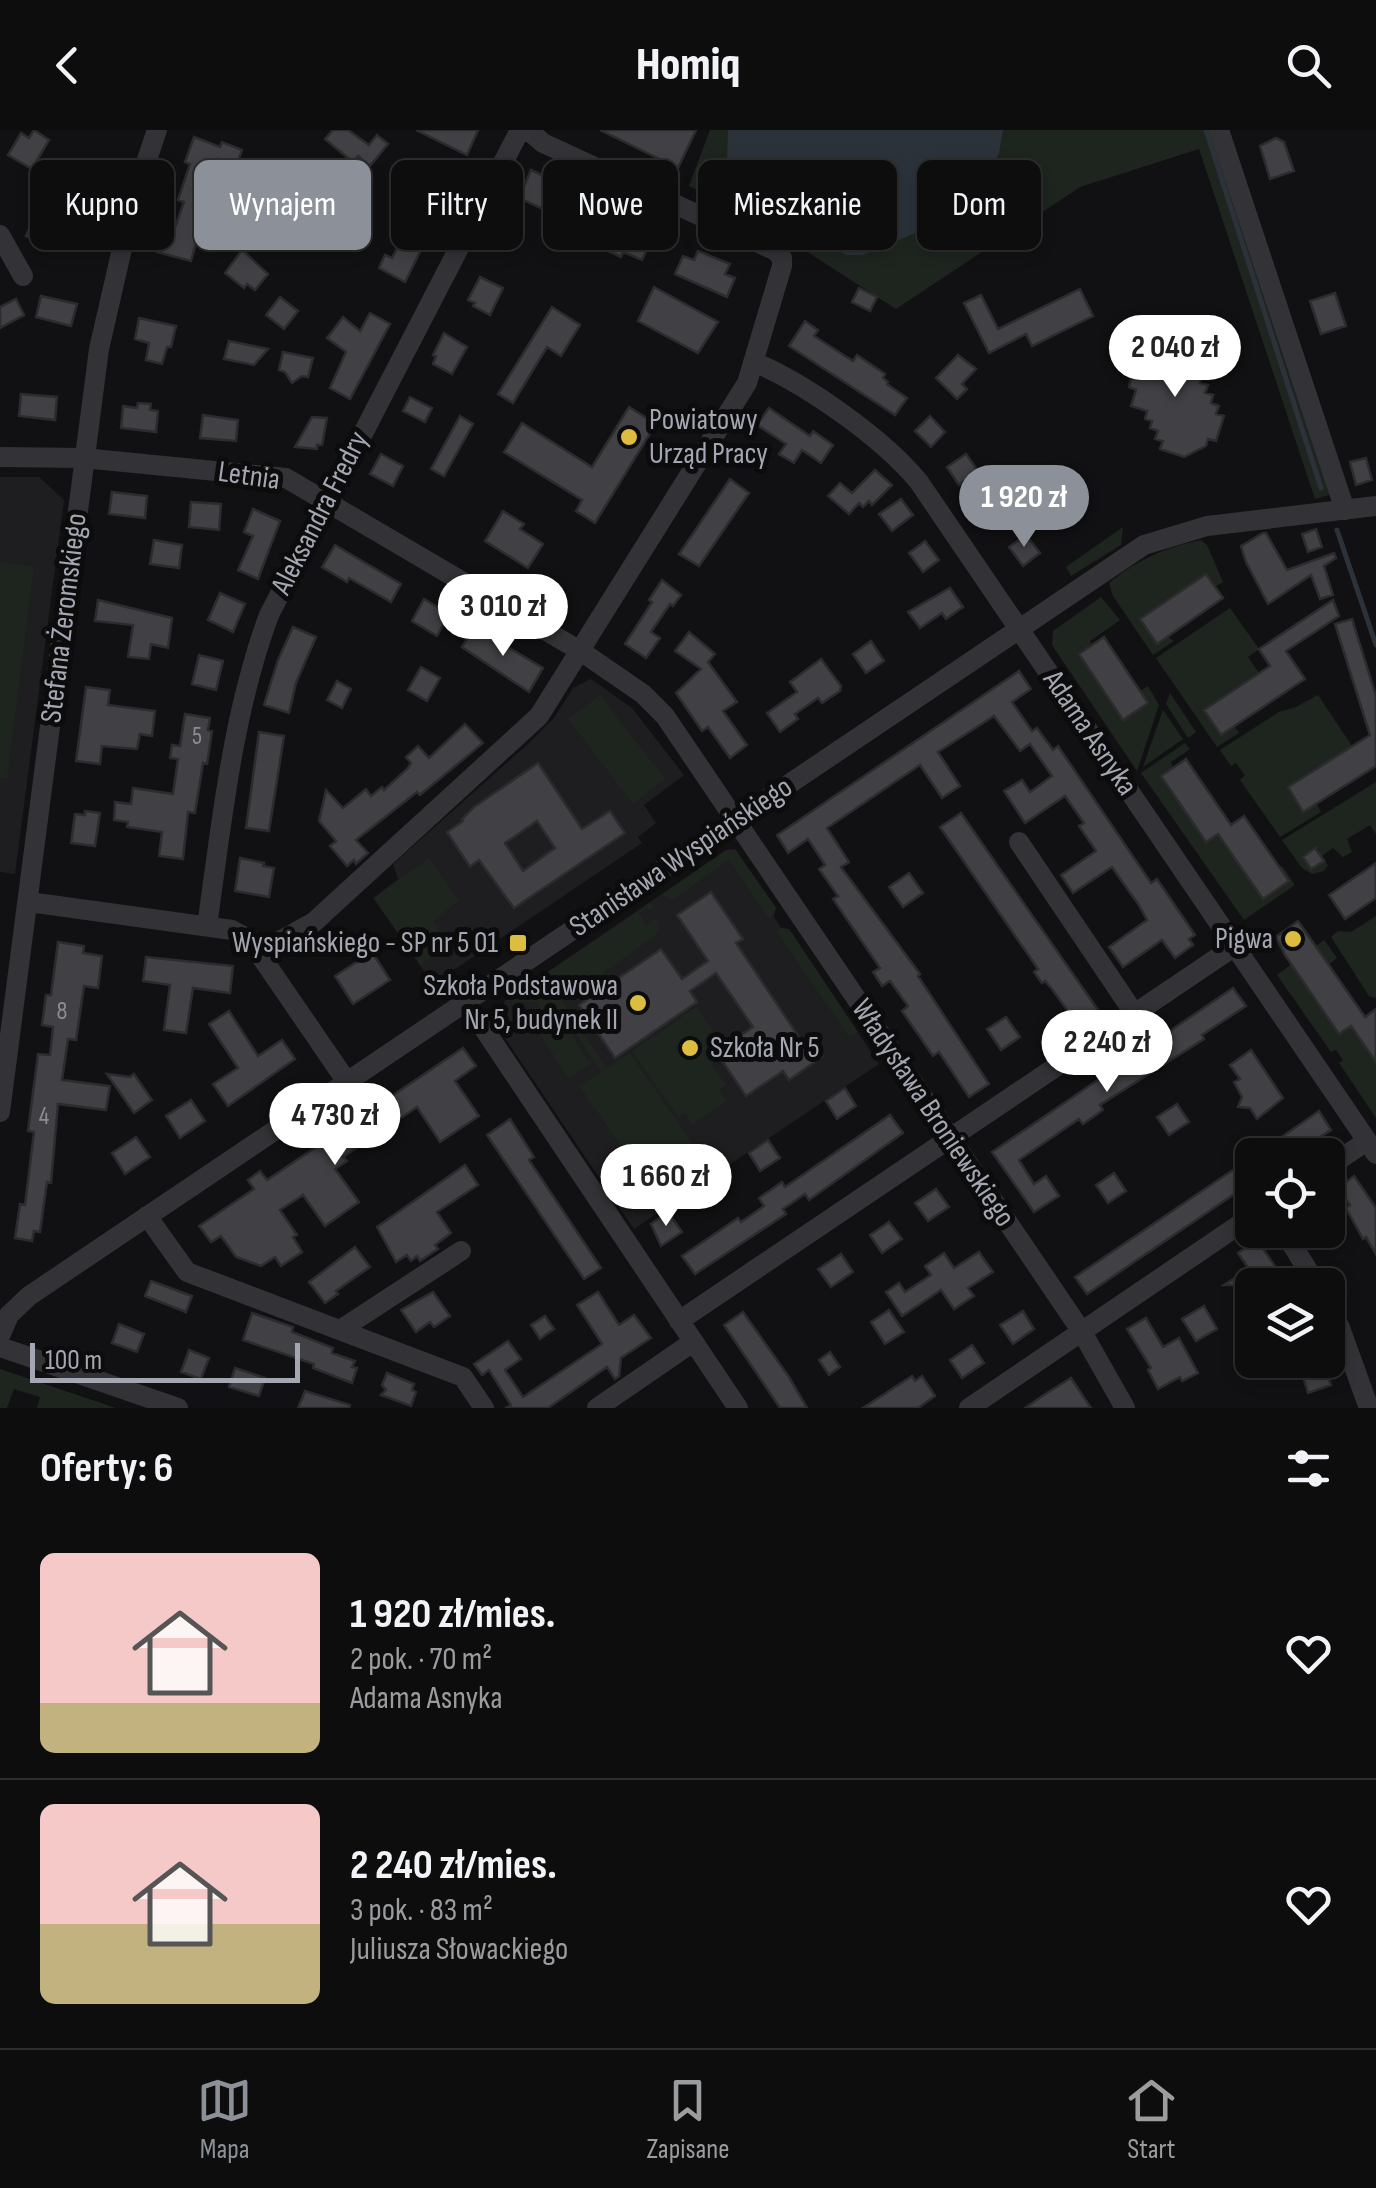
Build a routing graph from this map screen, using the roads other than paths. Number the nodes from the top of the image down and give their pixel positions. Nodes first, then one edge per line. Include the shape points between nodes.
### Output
1 (158, 130) edge
2 (520, 130) edge
3 (528, 130) edge
4 (1219, 130) edge
5 (0, 235) edge
6 (23, 276) dead end
7 (754, 362) junction
8 (0, 457) edge
9 (82, 458) junction
10 (326, 499) junction
11 (1376, 506) edge
12 (1345, 510) junction
13 (1019, 627) junction
14 (582, 652) junction
15 (736, 820) junction
16 (1019, 842) dead end
17 (28, 902) junction
18 (207, 926) junction
19 (1235, 946) junction
20 (260, 952) junction
21 (466, 1002) junction
22 (1134, 1013) junction
23 (347, 1082) junction
24 (0, 1112) edge
25 (950, 1138) junction
26 (1371, 1148) edge
27 (1345, 1159) edge
28 (147, 1216) junction
29 (1235, 1228) edge
30 (461, 1251) dead end
31 (5, 1304) edge
32 (679, 1321) junction
33 (340, 1330) junction
34 (1082, 1332) junction
35 (0, 1336) edge
36 (1345, 1341) edge
37 (693, 1342) junction
38 (0, 1347) edge
39 (178, 1408) edge
40 (484, 1408) edge
41 (597, 1408) edge
42 (738, 1408) edge
43 (970, 1408) edge
44 (1126, 1408) edge
45 (1370, 1408) edge

1 - 9 street, Stefana Żeromskiego via 119,254
2 - 10 street, Aleksandra Fredry
3 - 7 street via 782,258
4 - 12 street
5 - 6 street
7 - 13 street, Adama Asnyka via 864,431 907,467
7 - 14 street
8 - 9 street, Letnia
9 - 10 street, Letnia via 286,478
9 - 17 street, Stefana Żeromskiego
10 - 14 street, Letnia
10 - 18 street, Aleksandra Fredry via 269,615 243,693
11 - 12 street, Stanisława Wyspiańskiego
12 - 13 street, Stanisława Wyspiańskiego via 1207,526 1144,545
13 - 15 street, Stanisława Wyspiańskiego
13 - 19 street, Adama Asnyka
14 - 15 street, Letnia via 665,716
14 - 20 street via 539,716 314,922
15 - 21 street, Stanisława Wyspiańskiego
15 - 25 street, Władysława Broniewskiego
16 - 22 street
17 - 18 street
17 - 24 street, Stefana Żeromskiego
18 - 20 street via 249,938
19 - 22 street
19 - 26 street, Adama Asnyka
20 - 23 street
21 - 23 street, Stanisława Wyspiańskiego
21 - 32 street
22 - 25 street
23 - 28 street, Stanisława Wyspiańskiego
25 - 32 street
25 - 34 street, Władysława Broniewskiego
26 - 27 street
28 - 31 street, Stanisława Wyspiańskiego via 29,1296
28 - 33 street via 188,1272
29 - 34 street
30 - 33 street
31 - 35 street, Stanisława Wyspiańskiego
32 - 37 street
33 - 40 street via 463,1377
34 - 43 street
34 - 44 street, Władysława Broniewskiego
36 - 45 street
37 - 41 street
37 - 42 street
38 - 39 street

